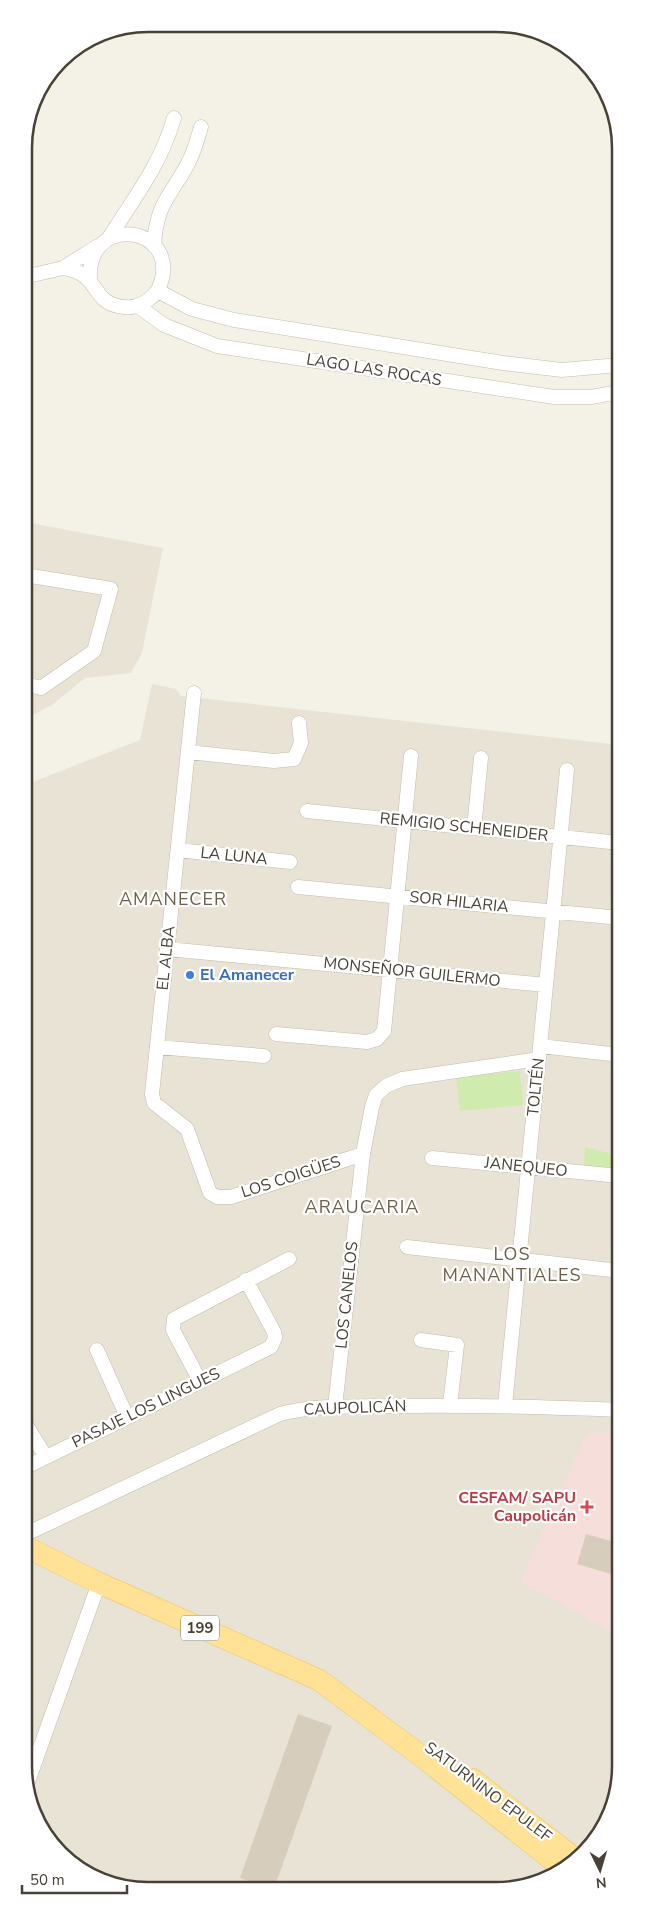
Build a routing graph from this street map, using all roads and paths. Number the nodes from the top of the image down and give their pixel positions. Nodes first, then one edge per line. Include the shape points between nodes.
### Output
1 (174, 118) dead end
2 (201, 127) dead end
3 (104, 241) junction
4 (154, 246) junction
5 (64, 268) junction
6 (33, 275) edge
7 (90, 279) junction
8 (158, 291) junction
9 (138, 306) junction
10 (612, 366) edge
11 (612, 393) edge
12 (33, 576) edge
13 (33, 686) edge
14 (194, 693) dead end
15 (299, 723) dead end
16 (188, 752) junction
17 (411, 756) dead end
18 (481, 758) dead end
19 (567, 770) dead end
20 (308, 811) dead end
21 (405, 821) junction
22 (474, 828) junction
23 (560, 837) junction
24 (612, 842) edge
25 (178, 850) junction
26 (290, 862) dead end
27 (298, 887) dead end
28 (398, 896) junction
29 (553, 912) junction
30 (612, 917) edge
31 (167, 949) junction
32 (391, 969) junction
33 (546, 985) junction
34 (276, 1034) dead end
35 (157, 1047) junction
36 (539, 1053) junction
37 (612, 1055) edge
38 (264, 1056) dead end
39 (363, 1154) junction
40 (432, 1158) dead end
41 (528, 1167) junction
42 (612, 1175) edge
43 (217, 1197) joint
44 (407, 1247) dead end
45 (289, 1259) dead end
46 (519, 1260) junction
47 (612, 1270) edge
48 (246, 1280) junction
49 (420, 1340) dead end
50 (97, 1350) dead end
51 (200, 1382) junction
52 (505, 1405) junction
53 (450, 1406) junction
54 (335, 1407) junction
55 (612, 1410) edge
56 (127, 1417) junction
57 (32, 1435) edge
58 (46, 1457) junction
59 (32, 1464) edge
60 (32, 1531) edge
61 (32, 1550) edge
62 (99, 1584) junction
63 (369, 1718) junction
64 (32, 1770) edge
65 (571, 1856) edge
66 (558, 1865) edge

1 - 3 street via 156,167
2 - 4 street via 192,156 163,201 155,224
3 - 4 street via 121,234 133,234
3 - 5 street
3 - 7 street via 93,255
4 - 8 street via 164,268
5 - 6 street
5 - 7 street
7 - 9 street via 103,300 114,306
8 - 9 street
8 - 10 street, LAGO LAS ROCAS via 192,309 253,323 562,370
9 - 11 street, LAGO LAS ROCAS via 164,325 217,346 554,397
12 - 13 street via 111,588 94,651 41,688
14 - 16 street, EL ALBA
15 - 16 street via 301,744 294,759 274,761
16 - 25 street, EL ALBA
17 - 21 street
18 - 22 street
19 - 23 street, TOLTÉN
20 - 21 street, REMIGIO SCHENEIDER
21 - 22 street, REMIGIO SCHENEIDER
21 - 28 street
22 - 23 street, REMIGIO SCHENEIDER
23 - 24 street, REMIGIO SCHENEIDER
23 - 29 street, TOLTÉN
25 - 26 street, LA LUNA
25 - 31 street, EL ALBA
27 - 28 street, SOR HILARIA
28 - 29 street, SOR HILARIA
28 - 32 street
29 - 30 street, SOR HILARIA
29 - 33 street, TOLTÉN
31 - 32 street, MONSEÑOR GUILERMO
31 - 35 street, EL ALBA
32 - 33 street, MONSEÑOR GUILERMO
32 - 34 street via 384,1031 377,1039 367,1042
33 - 36 street, TOLTÉN
35 - 38 street
35 - 43 street, EL ALBA via 154,1103 187,1129 210,1193
36 - 37 street
36 - 39 street, LOS CANELOS via 402,1079 386,1086 376,1095
36 - 41 street, TOLTÉN
39 - 43 street, LOS COIGÜES via 231,1197
39 - 54 street, LOS CANELOS
40 - 41 street, JANEQUEO
41 - 42 street, JANEQUEO
41 - 46 street, TOLTÉN
44 - 46 street
45 - 48 street
46 - 47 street
46 - 52 street, TOLTÉN
48 - 51 street via 174,1319 173,1330
48 - 51 street, PASAJE LOS LINGUES via 274,1332 274,1343 267,1350
49 - 53 street via 457,1345
50 - 56 street
51 - 56 street, PASAJE LOS LINGUES
52 - 53 street, CAUPOLICÁN
52 - 55 street, CAUPOLICÁN
53 - 54 street, CAUPOLICÁN
54 - 60 street, CAUPOLICÁN via 280,1414
56 - 58 street, PASAJE LOS LINGUES
57 - 58 street
58 - 59 street, PASAJE LOS LINGUES
61 - 62 main road, SATURNINO EPULEF / 199
62 - 63 main road, SATURNINO EPULEF / 199 via 318,1680
62 - 64 street
63 - 65 main road, SATURNINO EPULEF / 199 via 425,1743
63 - 66 main road, SATURNINO EPULEF / 199

